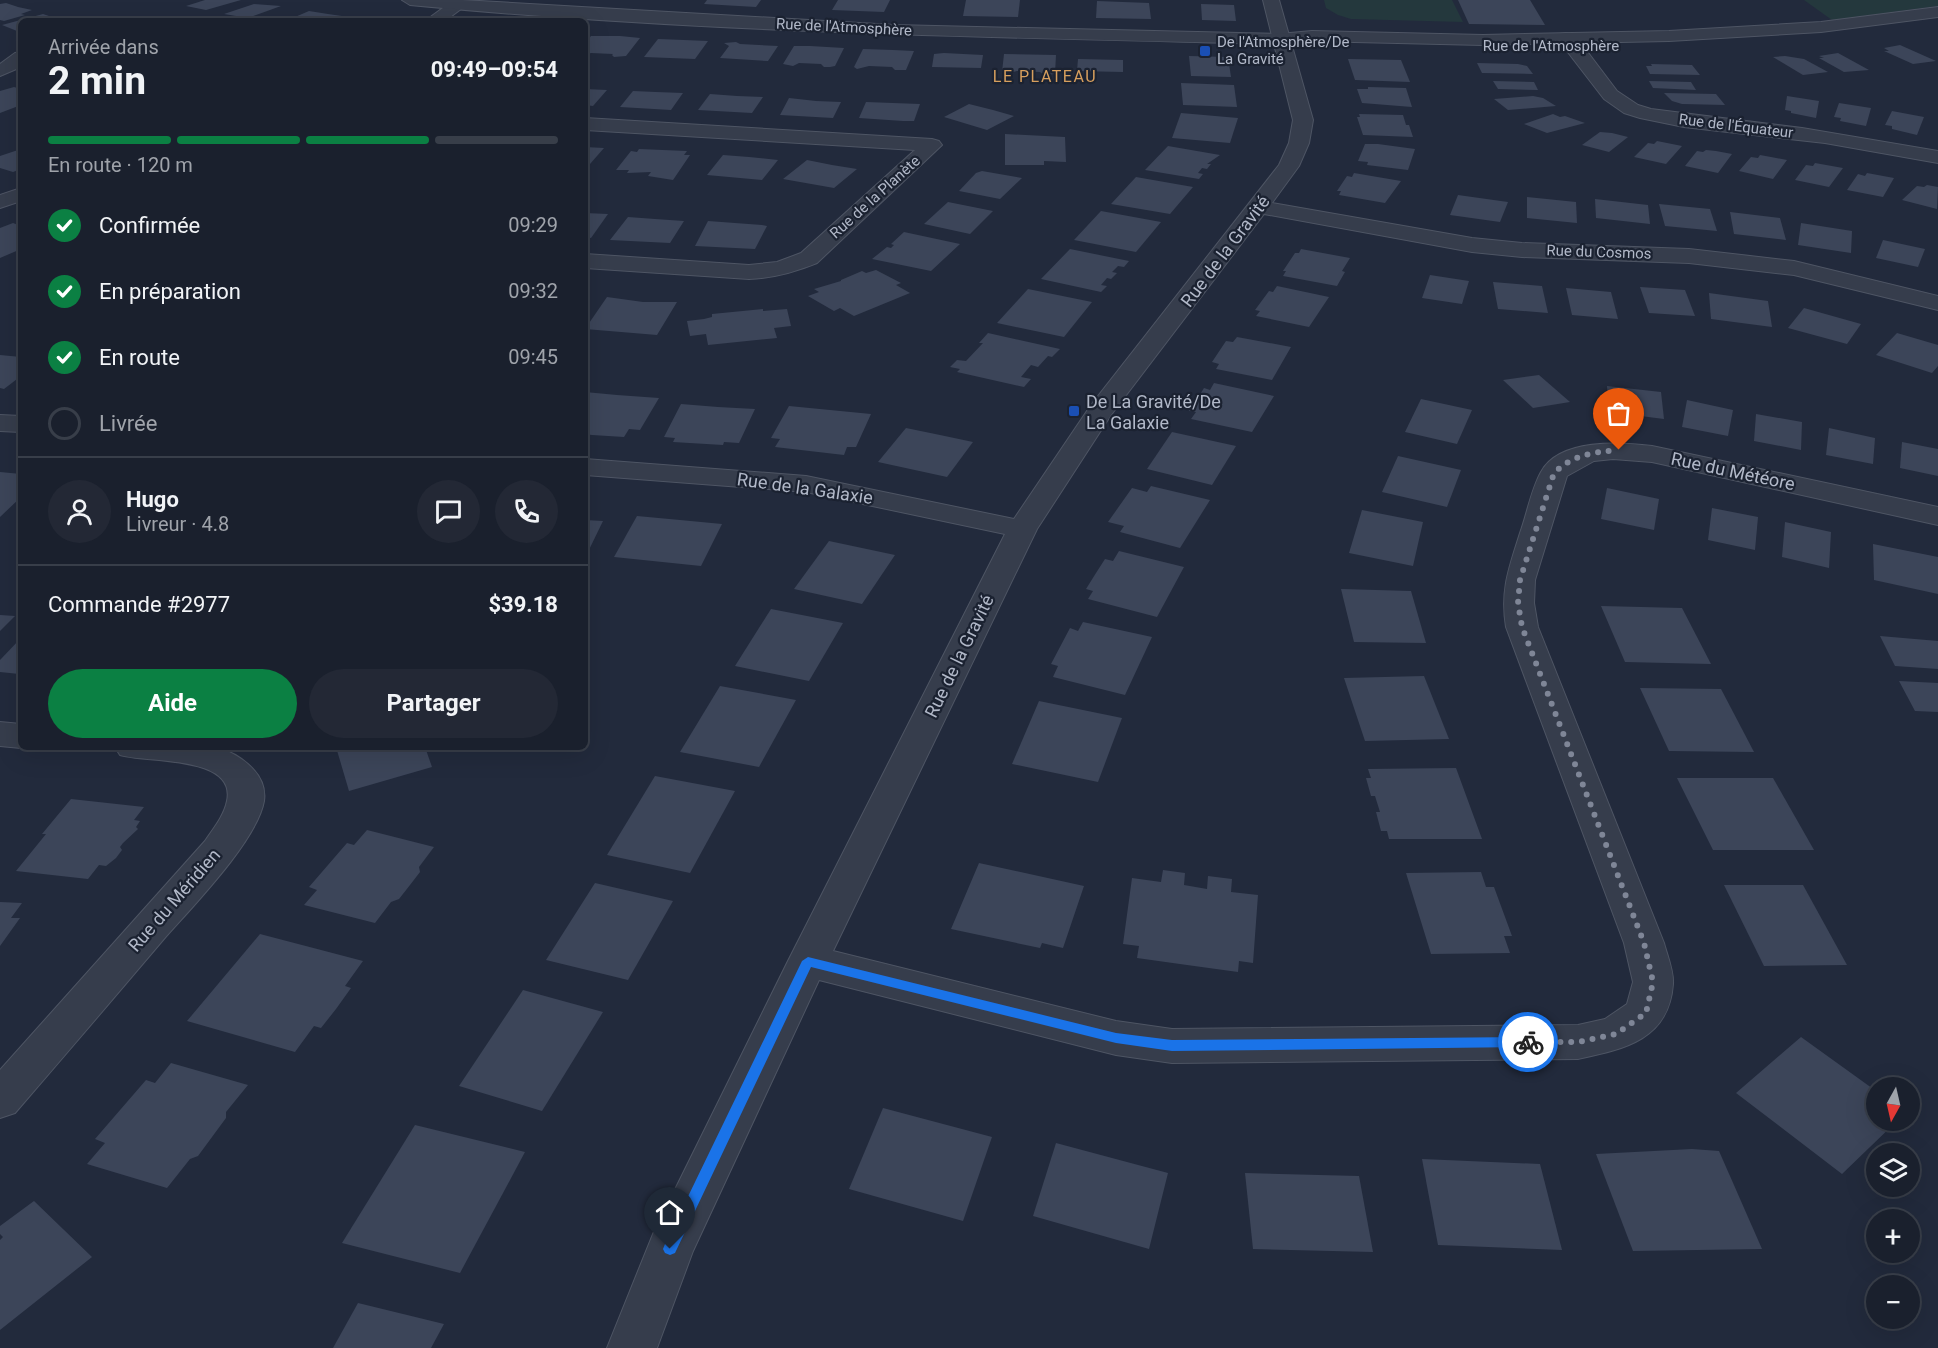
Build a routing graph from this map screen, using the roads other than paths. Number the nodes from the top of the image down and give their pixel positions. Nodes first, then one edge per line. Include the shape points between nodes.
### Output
1 (410, 0) edge
2 (1270, 0) edge
3 (457, 6) junction
4 (1938, 12) edge
5 (438, 18) edge
6 (1279, 39) junction
7 (1571, 43) junction
8 (16, 52) edge
9 (0, 71) edge
10 (588, 124) edge
11 (1938, 157) edge
12 (18, 195) edge
13 (0, 202) edge
14 (1259, 207) junction
15 (588, 261) edge
16 (1938, 303) edge
17 (0, 423) edge
18 (18, 424) edge
19 (588, 467) edge
20 (1938, 516) edge
21 (1022, 529) junction
22 (0, 734) edge
23 (18, 736) edge
24 (162, 750) edge
25 (808, 961) junction
26 (0, 1100) edge
27 (632, 1348) edge

1 - 3 street, Rue de l'Atmosphère
2 - 6 street, Rue de la Gravité
3 - 5 street
3 - 6 street, Rue de l'Atmosphère via 894,30
4 - 7 street, Rue de l'Atmosphère via 1821,27 1785,37 1699,43
6 - 7 street, Rue de l'Atmosphère via 1316,44
6 - 14 street, Rue de la Gravité via 1303,120 1289,166
7 - 11 street, Rue de l'Équateur via 1610,94 1629,109 1672,119 1814,136
8 - 9 street via 12,66
10 - 15 street, Rue de la Planète via 932,145 809,258 791,266 749,272
12 - 13 street
14 - 16 street, Rue du Cosmos via 1472,245 1689,256 1784,266
14 - 21 street, Rue de la Gravité via 1100,411
17 - 18 street
19 - 21 street, Rue de la Galaxie via 806,484
20 - 25 street, Rue du Météore via 1619,450 1580,455 1554,473 1520,580 1518,603 1522,627 1644,943 1653,982 1646,1013 1616,1034 1578,1042 1172,1046 1116,1038
21 - 25 street, Rue de la Gravité
22 - 23 street
24 - 26 street, Rue du Méridien via 222,759 239,774 246,795 237,822 218,851
25 - 27 street, Rue de la Gravité via 670,1249

